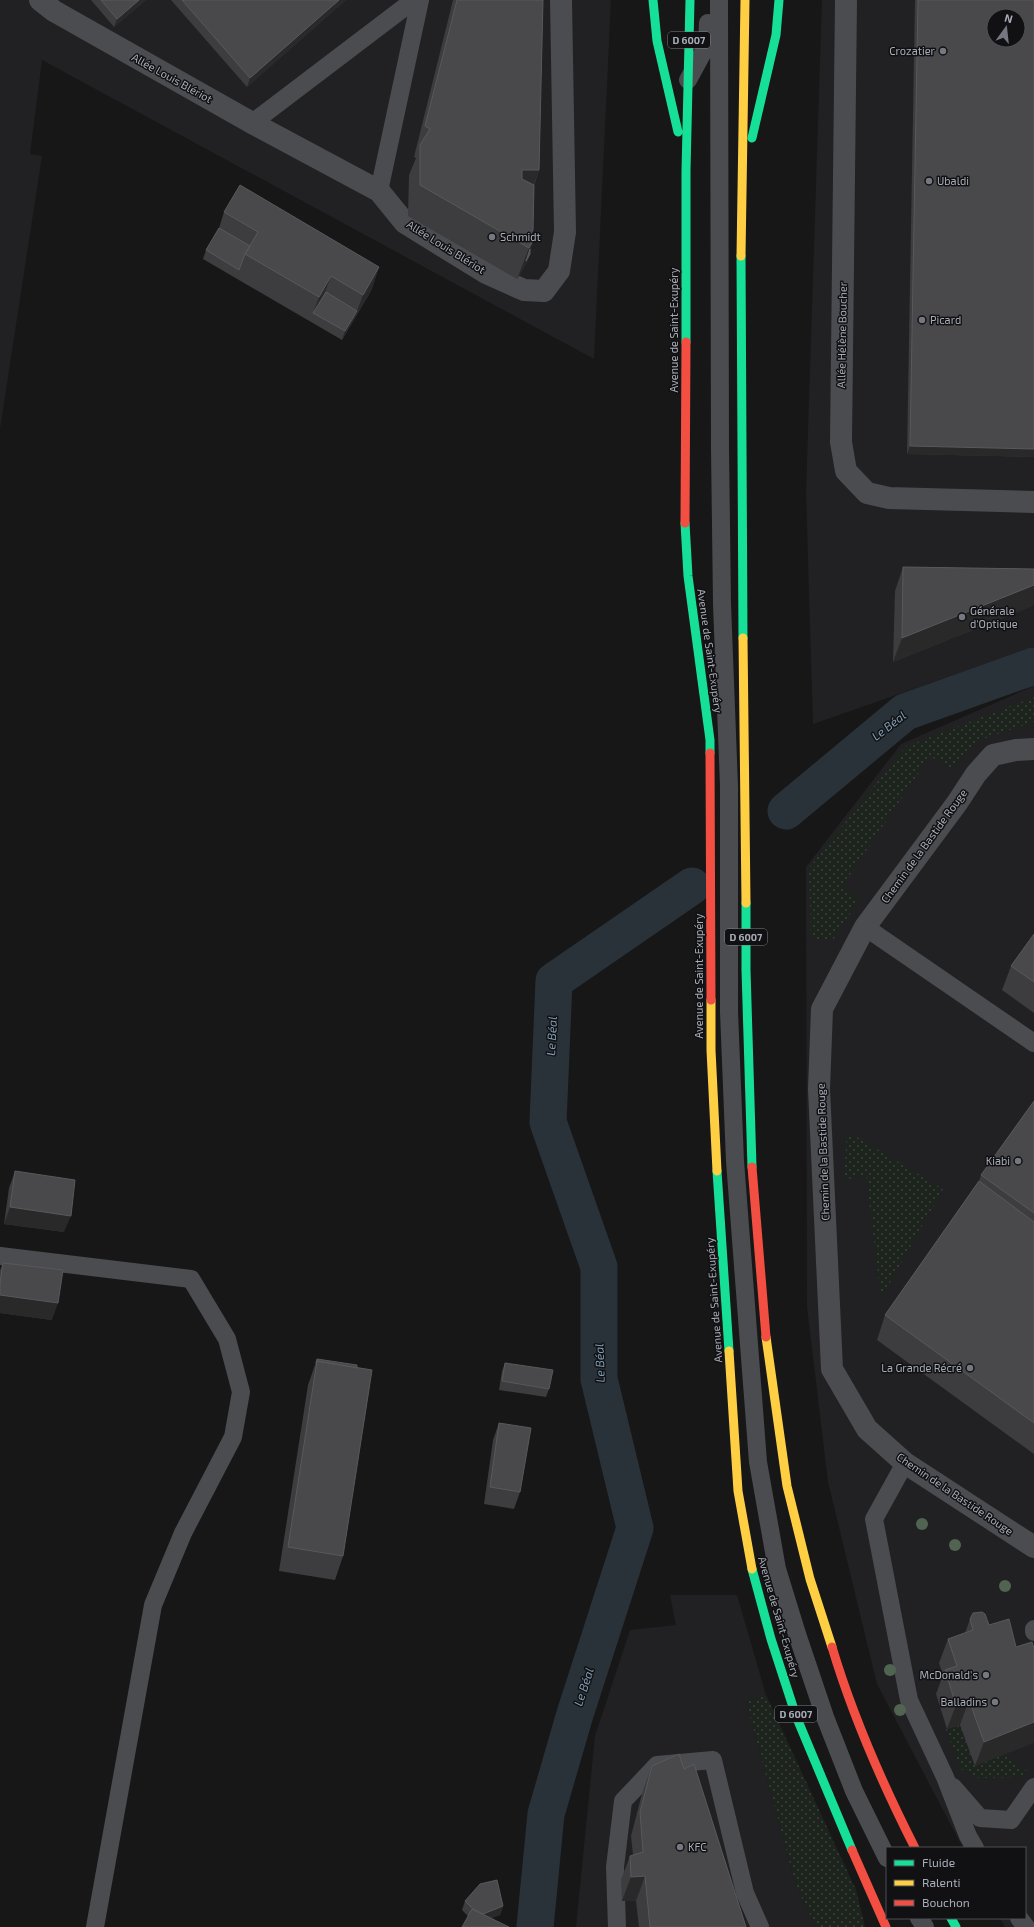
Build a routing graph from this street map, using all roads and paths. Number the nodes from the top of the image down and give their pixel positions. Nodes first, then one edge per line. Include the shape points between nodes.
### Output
1 (40, 0) edge
2 (414, 0) edge
3 (420, 0) edge
4 (561, 0) edge
5 (653, 0) edge
6 (690, 0) edge
7 (709, 0) edge
8 (719, 0) edge
9 (745, 0) edge
10 (779, 0) edge
11 (846, 0) edge
12 (688, 80) junction
13 (252, 123) junction
14 (686, 171) junction
15 (742, 178) junction
16 (379, 192) junction
17 (1034, 502) edge
18 (1034, 749) edge
19 (865, 927) junction
20 (1034, 1043) edge
21 (0, 1256) edge
22 (905, 1463) junction
23 (738, 1491) junction
24 (1034, 1547) edge
25 (777, 1569) junction
26 (945, 1777) junction
27 (1034, 1787) edge
28 (914, 1847) edge
29 (974, 1847) edge
30 (886, 1856) edge
31 (1020, 1919) edge
32 (95, 1927) edge
33 (617, 1927) edge
34 (760, 1927) edge
35 (886, 1927) edge
36 (1026, 1927) edge

1 - 13 street, Allée Louis Blériot via 54,11
2 - 13 lane
3 - 16 lane
4 - 16 street, Allée Louis Blériot via 565,232 558,271 544,291 524,290 486,273 405,222
5 - 14 main road via 657,41
6 - 12 main road, Avenue de Saint-Exupéry / D 6007
7 - 12 lane via 707,45
8 - 25 lane via 720,448 722,604 729,786 729,1012 735,1161 757,1454
9 - 15 main road, D 6007
10 - 15 main road via 776,35
11 - 17 street, Allée Hélène Boucher via 841,442 846,471 868,493 889,498
12 - 14 main road, Avenue de Saint-Exupéry / D 6007
13 - 16 street, Allée Louis Blériot
14 - 23 main road, Avenue de Saint-Exupéry / D 6007 via 685,524 688,576 710,740 711,1050
15 - 28 main road, D 6007 via 740,297 746,970 752,1162 765,1327 787,1486 810,1579 846,1693 888,1794
18 - 19 street, Chemin de la Bastide Rouge via 993,755 976,774
19 - 20 lane
19 - 22 street, Chemin de la Bastide Rouge via 822,1009 819,1089 832,1370 867,1429
21 - 32 lane via 191,1279 227,1339 241,1392 233,1437 183,1533 153,1605
22 - 24 street, Chemin de la Bastide Rouge
22 - 26 lane via 874,1519 909,1700
23 - 25 lane
23 - 35 main road, Avenue de Saint-Exupéry / D 6007 via 751,1565 796,1716
25 - 30 lane via 825,1717 854,1792
26 - 27 lane via 980,1818 1011,1820
26 - 29 lane
31 - 36 lane
33 - 34 lane via 615,1867 623,1801 657,1765 713,1760 745,1892

